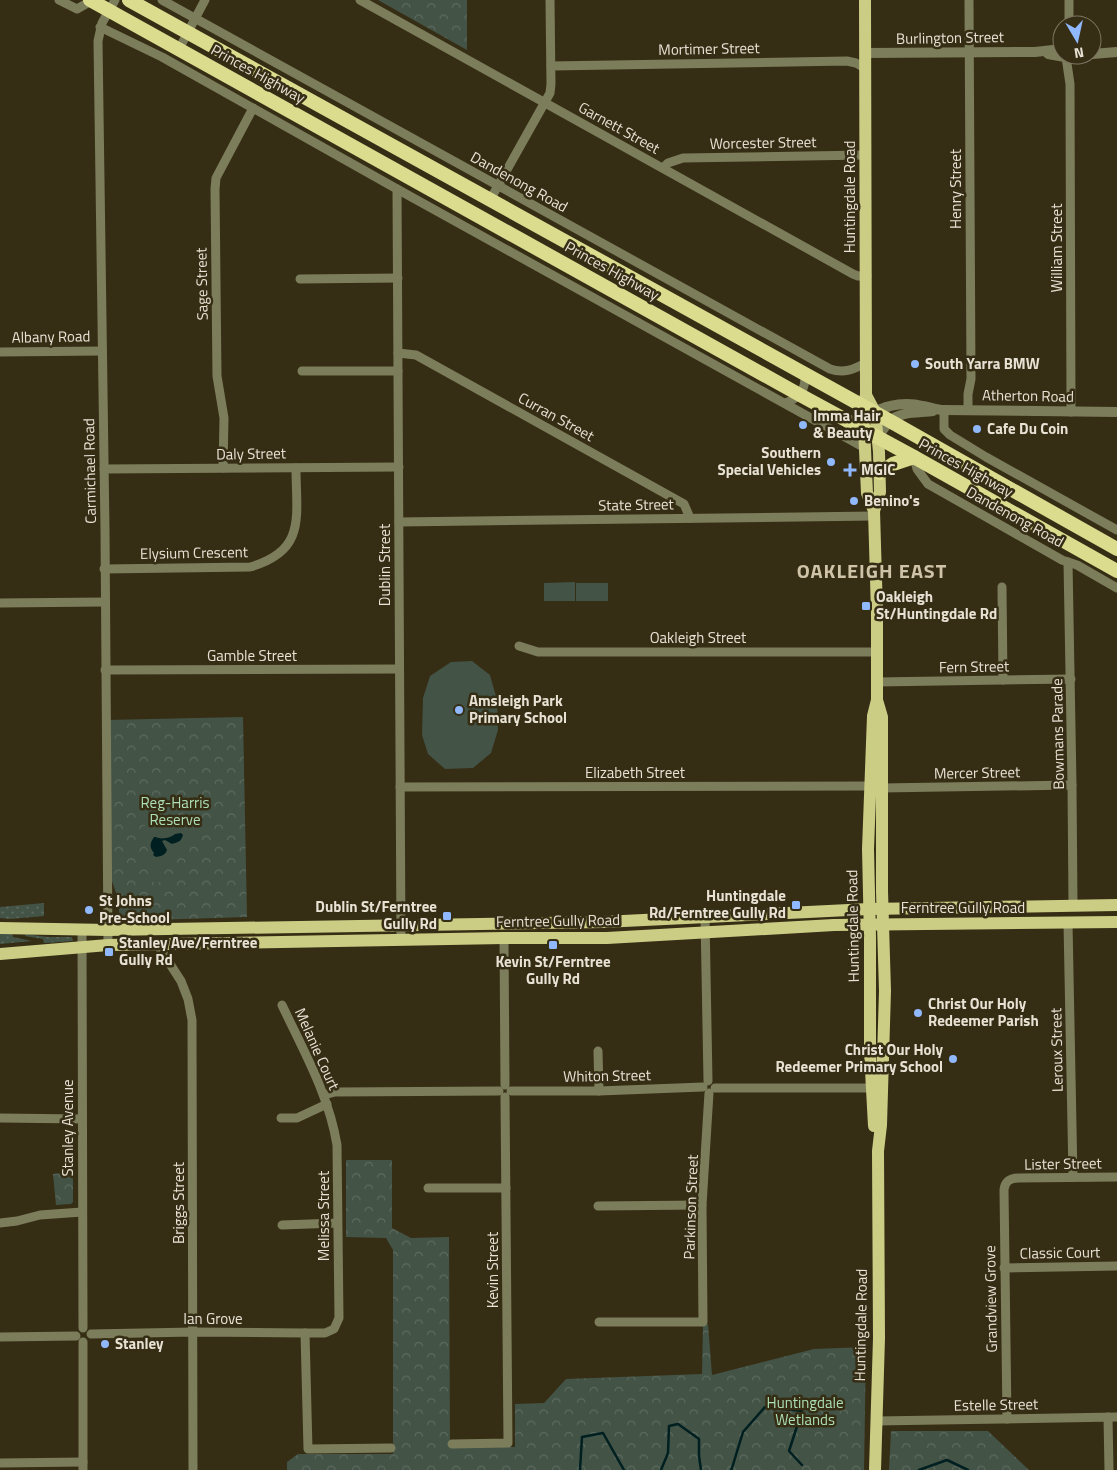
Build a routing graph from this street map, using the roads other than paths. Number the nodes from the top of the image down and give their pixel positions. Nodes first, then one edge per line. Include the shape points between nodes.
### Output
1 (59, 0) edge
2 (91, 0) edge
3 (129, 0) edge
4 (162, 0) edge
5 (205, 0) edge
6 (360, 0) edge
7 (550, 0) edge
8 (865, 0) edge
9 (969, 0) edge
10 (1070, 0) edge
11 (112, 5) edge
12 (1070, 15) edge
13 (194, 18) junction
14 (100, 27) junction
15 (187, 32) junction
16 (179, 49) junction
17 (1102, 52) edge
18 (1117, 52) edge
19 (866, 53) junction
20 (969, 53) junction
21 (1052, 53) edge
22 (1071, 65) edge
23 (551, 66) junction
24 (866, 69) junction
25 (544, 102) junction
26 (253, 108) junction
27 (866, 155) junction
28 (663, 168) junction
29 (498, 185) junction
30 (397, 189) junction
31 (490, 200) junction
32 (544, 251) junction
33 (535, 265) junction
34 (867, 276) junction
35 (398, 278) junction
36 (300, 279) dead end
37 (102, 350) junction
38 (0, 352) edge
39 (398, 353) junction
40 (866, 363) junction
41 (302, 371) dead end
42 (398, 371) junction
43 (805, 373) junction
44 (800, 395) junction
45 (785, 403) junction
46 (868, 404) junction
47 (942, 410) junction
48 (971, 410) junction
49 (1071, 412) junction
50 (1117, 412) edge
51 (890, 421) junction
52 (864, 430) junction
53 (878, 437) junction
54 (865, 448) junction
55 (914, 457) junction
56 (986, 457) junction
57 (962, 461) junction
58 (399, 467) junction
59 (104, 468) junction
60 (223, 468) junction
61 (296, 468) junction
62 (880, 473) junction
63 (874, 514) junction
64 (690, 518) junction
65 (399, 522) junction
66 (1117, 530) edge
67 (1117, 549) edge
68 (1068, 562) junction
69 (104, 569) junction
70 (1117, 571) edge
71 (1002, 587) dead end
72 (1117, 588) edge
73 (105, 602) junction
74 (0, 603) edge
75 (519, 646) dead end
76 (877, 652) junction
77 (399, 669) junction
78 (105, 670) junction
79 (1071, 679) junction
80 (1003, 680) junction
81 (877, 682) junction
82 (1072, 785) junction
83 (400, 787) junction
84 (876, 787) junction
85 (1072, 905) junction
86 (1117, 906) edge
87 (869, 908) junction
88 (883, 908) junction
89 (705, 917) junction
90 (1117, 922) edge
91 (1068, 923) junction
92 (884, 924) junction
93 (400, 925) junction
94 (870, 925) junction
95 (0, 928) edge
96 (82, 929) junction
97 (108, 930) junction
98 (705, 933) junction
99 (504, 938) junction
100 (401, 940) junction
101 (108, 944) junction
102 (157, 944) junction
103 (82, 946) junction
104 (0, 954) edge
105 (282, 1005) dead end
106 (598, 1052) dead end
107 (709, 1087) junction
108 (877, 1088) junction
109 (505, 1091) junction
110 (599, 1091) junction
111 (326, 1100) junction
112 (0, 1118) edge
113 (281, 1118) dead end
114 (82, 1119) junction
115 (1073, 1177) junction
116 (1117, 1177) edge
117 (1009, 1180) joint
118 (428, 1188) dead end
119 (506, 1188) junction
120 (702, 1205) junction
121 (598, 1206) dead end
122 (82, 1212) junction
123 (0, 1223) edge
124 (337, 1223) junction
125 (282, 1225) dead end
126 (1117, 1266) edge
127 (1004, 1268) junction
128 (599, 1322) dead end
129 (83, 1328) junction
130 (334, 1329) joint
131 (193, 1332) junction
132 (304, 1333) junction
133 (91, 1334) junction
134 (0, 1337) edge
135 (79, 1339) junction
136 (1112, 1417) edge
137 (1006, 1419) junction
138 (876, 1421) junction
139 (452, 1444) dead end
140 (391, 1448) dead end
141 (0, 1463) edge
142 (83, 1466) edge
143 (193, 1470) edge
144 (875, 1470) edge
145 (1109, 1470) edge

1 - 2 street via 76,9
2 - 11 highway, Princes Highway
3 - 15 highway, Princes Highway
4 - 13 street, Dandenong Road
5 - 13 street
6 - 25 street, Garnett Street
7 - 23 street
8 - 19 main road, Huntingdale Road
9 - 20 street, Henry Street
10 - 12 street
11 - 14 street, Carmichael Road
11 - 16 highway, Princes Highway
13 - 15 street
13 - 29 street, Dandenong Road
14 - 26 street
14 - 37 street, Carmichael Road
15 - 16 street
15 - 31 highway, Princes Highway
16 - 32 highway, Princes Highway
17 - 18 street
19 - 20 street, Burlington Street
19 - 24 main road, Huntingdale Road
20 - 21 street, Burlington Street
20 - 48 street, Henry Street
22 - 49 street, William Street
23 - 24 street, Mortimer Street via 847,61
23 - 25 street via 551,89
24 - 27 main road, Huntingdale Road
25 - 28 street, Garnett Street
25 - 29 street
26 - 30 street
26 - 60 street, Sage Street via 216,178 215,189 217,376 224,418
27 - 28 street, Worcester Street via 683,158
27 - 34 main road, Huntingdale Road
28 - 34 street, Garnett Street via 853,274
29 - 31 street
29 - 40 street, Dandenong Road via 830,369 847,371
30 - 33 street
30 - 35 street, Dublin Street
31 - 43 highway, Princes Highway
32 - 33 street
32 - 44 highway, Princes Highway
33 - 45 street
34 - 40 main road, Huntingdale Road
35 - 36 street
35 - 39 street, Dublin Street
37 - 38 street, Albany Road
37 - 59 street, Carmichael Road
39 - 42 street, Dublin Street
39 - 64 street, Curran Street via 416,355 684,504
40 - 46 main road, Huntingdale Road
41 - 42 street
42 - 58 street, Dublin Street
43 - 44 street
43 - 46 highway, Princes Highway
44 - 45 street
44 - 52 highway, Princes Highway
45 - 54 street
46 - 47 street, Atherton Road via 922,405
46 - 51 highway, Princes Highway
46 - 52 main road, Huntingdale Road
46 - 53 main road, Huntingdale Road
47 - 48 street, Atherton Road
47 - 51 street, Atherton Road via 907,414
47 - 56 street via 946,432
48 - 49 street, Atherton Road
49 - 50 street, Atherton Road
51 - 53 street
51 - 57 highway, Princes Highway
52 - 53 highway, Princes Highway
52 - 54 main road, Huntingdale Road
53 - 55 highway, Princes Highway
53 - 62 main road, Huntingdale Road
54 - 63 main road, Huntingdale Road via 867,493
55 - 62 highway via 893,464
55 - 68 street, Dandenong Road via 917,469 928,484
55 - 70 highway, Princes Highway
56 - 57 street
56 - 66 street
57 - 67 highway, Princes Highway
58 - 61 street, Daly Street
58 - 65 street, Dublin Street
59 - 60 street, Daly Street
59 - 69 street, Carmichael Road
60 - 61 street, Daly Street
61 - 69 street, Elysium Crescent via 296,528 289,544 266,562 250,567
62 - 63 main road, Huntingdale Road via 880,492
63 - 64 street, State Street
63 - 76 main road, Huntingdale Road
64 - 65 street, State Street
65 - 77 street, Dublin Street
68 - 72 street, Dandenong Road
68 - 79 street, Bowmans Parade
69 - 73 street, Carmichael Road
71 - 80 street
73 - 74 street
73 - 78 street, Carmichael Road
75 - 76 street, Oakleigh Street via 538,652
76 - 81 main road, Huntingdale Road
77 - 78 street, Gamble Street
77 - 83 street, Dublin Street
78 - 97 street, Carmichael Road
79 - 80 street, Fern Street
79 - 82 street, Bowmans Parade
80 - 81 street, Fern Street
81 - 84 main road, Huntingdale Road via 877,700 882,717
82 - 84 street, Mercer Street
82 - 85 street, Bowmans Parade
83 - 84 street, Elizabeth Street
83 - 93 street, Dublin Street
84 - 87 main road, Huntingdale Road via 868,848
84 - 88 main road, Huntingdale Road
85 - 86 main road, Ferntree Gully Road
85 - 88 main road, Ferntree Gully Road
87 - 88 main road, Ferntree Gully Road
87 - 89 main road, Ferntree Gully Road
87 - 94 main road, Huntingdale Road
88 - 92 main road, Huntingdale Road
89 - 93 main road, Ferntree Gully Road
89 - 98 street, Parkinson Street
90 - 91 main road, Ferntree Gully Road
91 - 92 main road, Ferntree Gully Road
91 - 115 street, Leroux Street
92 - 94 main road, Ferntree Gully Road
92 - 108 main road, Huntingdale Road via 884,992
93 - 97 main road, Ferntree Gully Road
93 - 100 street, Dublin Street
94 - 98 main road, Ferntree Gully Road
94 - 108 main road, Huntingdale Road via 870,1052
95 - 96 main road, Ferntree Gully Road
96 - 97 main road, Ferntree Gully Road
96 - 103 street, Stanley Avenue
97 - 101 street, Carmichael Road
98 - 99 main road, Ferntree Gully Road via 607,938
98 - 107 street, Parkinson Street
99 - 100 main road, Ferntree Gully Road
99 - 109 street, Kevin Street
100 - 102 main road, Ferntree Gully Road
101 - 102 main road, Ferntree Gully Road
101 - 103 main road, Ferntree Gully Road
102 - 131 street, Briggs Street via 181,981 192,1020
103 - 104 main road, Ferntree Gully Road
103 - 114 street, Stanley Avenue
105 - 111 street, Melanie Court
106 - 110 street
107 - 108 street, Whiton Street
107 - 110 street, Whiton Street
107 - 120 street, Parkinson Street
108 - 138 main road, Huntingdale Road via 874,1133 878,1151
109 - 110 street, Whiton Street
109 - 111 street, Whiton Street via 335,1092
109 - 119 street, Kevin Street
111 - 113 street, Whiton Street via 297,1118
111 - 124 street, Melissa Street via 337,1144
112 - 114 street
114 - 122 street, Stanley Avenue
115 - 116 street, Lister Street
115 - 117 street, Lister Street
117 - 127 street, Grandview Grove via 1004,1190
118 - 119 street
119 - 139 street, Kevin Street via 508,1443
120 - 121 street
120 - 128 street, Parkinson Street via 703,1322
122 - 123 street via 40,1215
122 - 129 street, Stanley Avenue
124 - 125 street
124 - 130 street, Melissa Street via 339,1318
126 - 127 street, Classic Court
127 - 137 street, Grandview Grove
129 - 133 street
129 - 135 street via 77,1331
130 - 132 street, Ian Grove via 325,1333
131 - 132 street, Ian Grove
131 - 133 street, Ian Grove
131 - 143 street, Briggs Street
132 - 140 street via 308,1449
133 - 135 street via 88,1341
134 - 135 street
135 - 142 street
136 - 137 street, Estelle Street
136 - 145 street
137 - 138 street, Estelle Street
138 - 144 main road, Huntingdale Road
141 - 142 street

